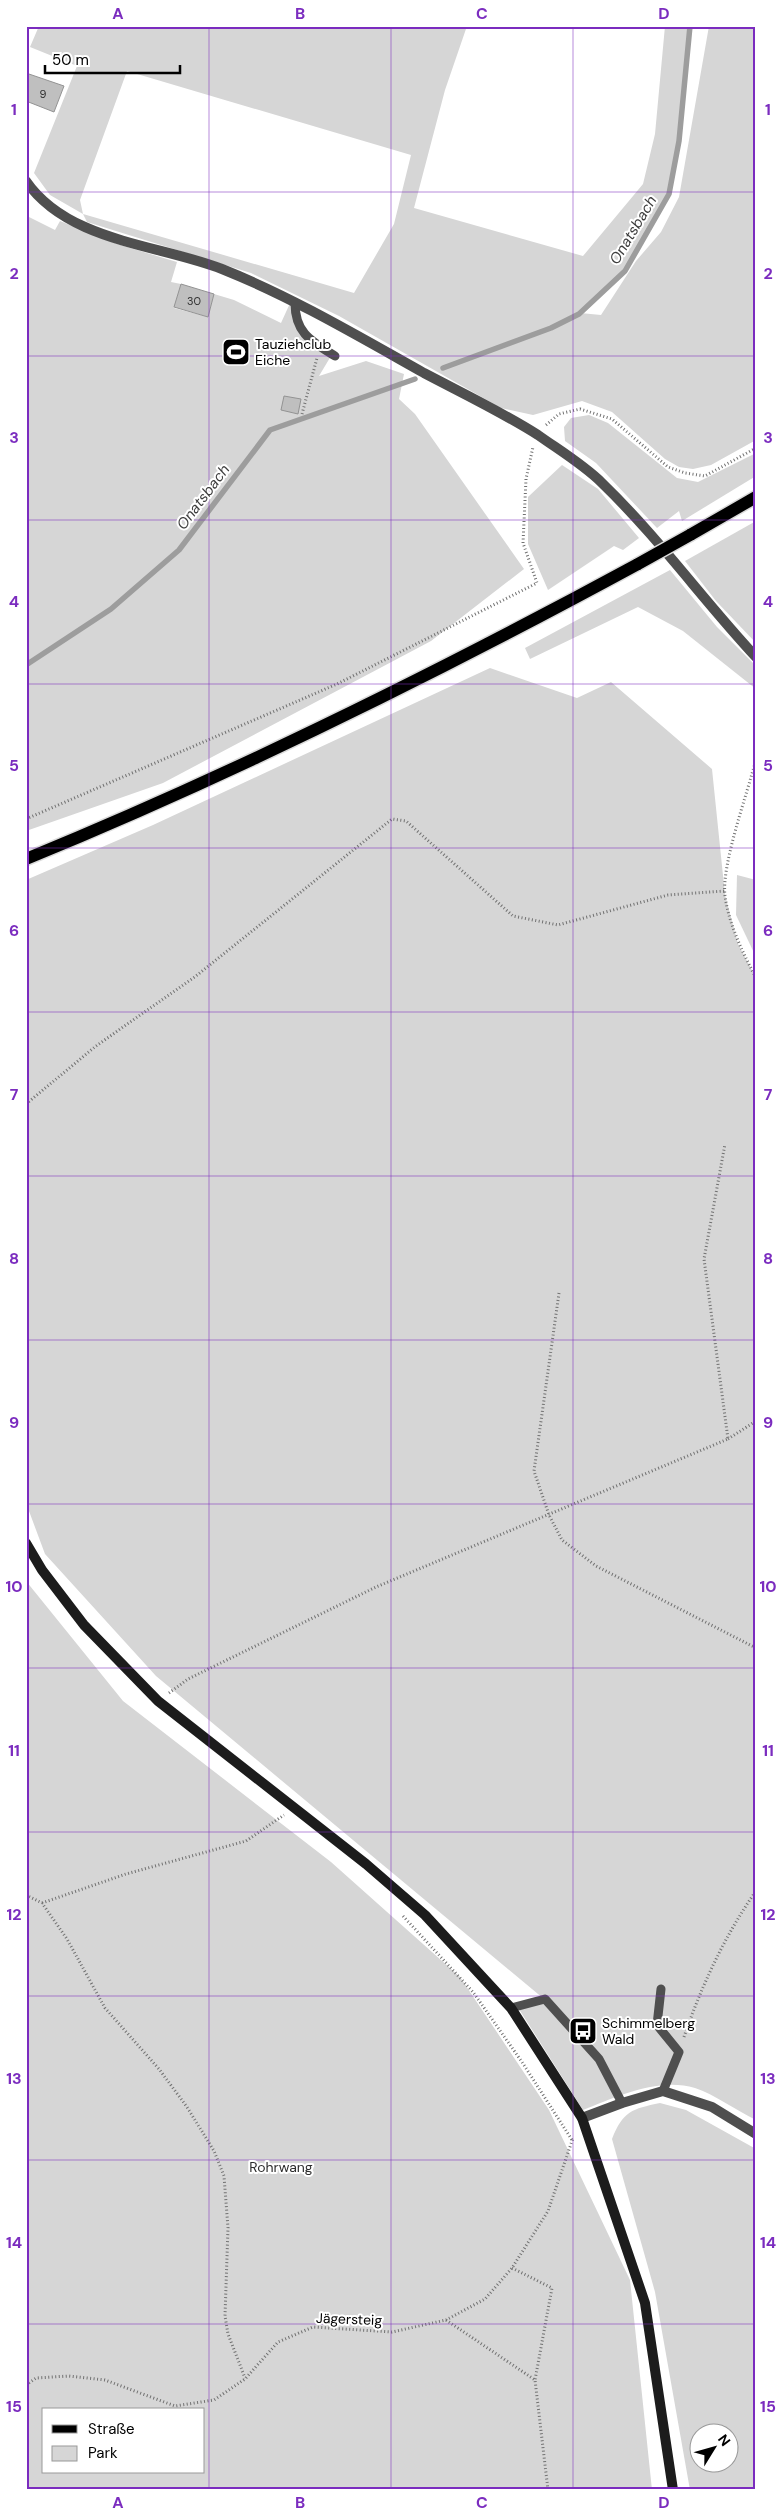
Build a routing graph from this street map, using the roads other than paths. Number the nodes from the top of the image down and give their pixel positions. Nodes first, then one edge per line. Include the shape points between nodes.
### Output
1 (26, 181) edge
2 (295, 303) junction
3 (335, 356) dead end
4 (756, 497) edge
5 (756, 657) edge
6 (26, 859) edge
7 (26, 1544) edge
8 (661, 1989) dead end
9 (511, 2008) junction
10 (663, 2091) junction
11 (622, 2103) junction
12 (582, 2118) junction
13 (756, 2134) edge
14 (673, 2490) edge

1 - 2 street via 37,197 65,216 107,236 220,269
2 - 3 lane via 295,319 300,329
2 - 5 street via 536,434 601,481
4 - 6 main road, bridge via 524,626 318,730
7 - 9 street via 84,1625 158,1701 425,1914
8 - 10 lane via 657,2025 679,2052
9 - 11 lane via 544,2000 599,2059
9 - 12 street
10 - 11 street
10 - 13 street via 712,2107
11 - 12 street
12 - 14 street via 645,2303

